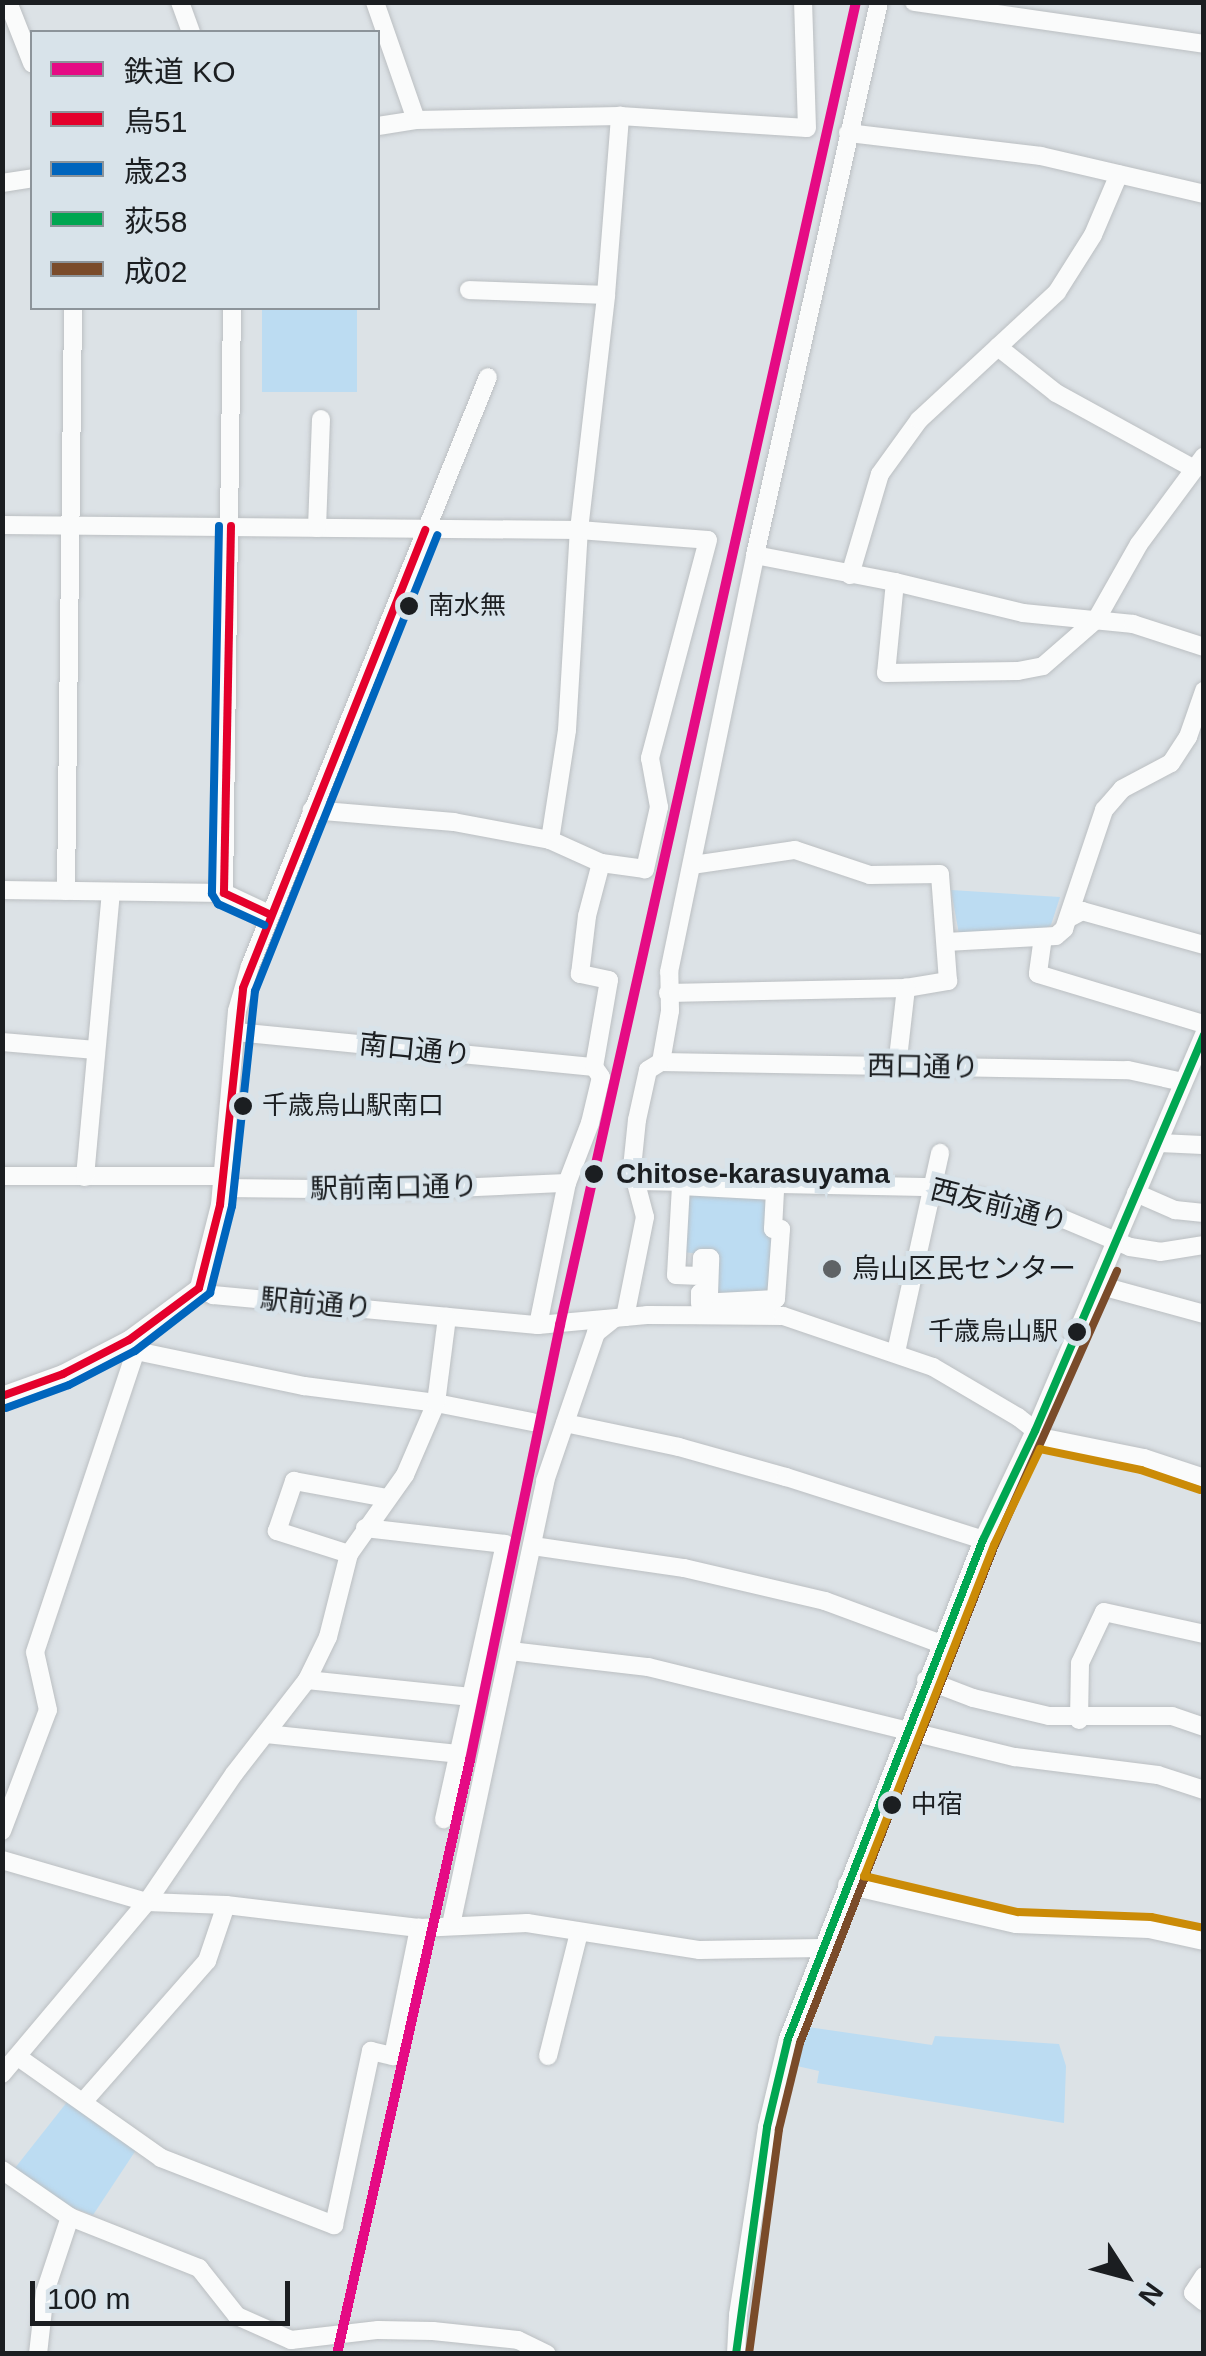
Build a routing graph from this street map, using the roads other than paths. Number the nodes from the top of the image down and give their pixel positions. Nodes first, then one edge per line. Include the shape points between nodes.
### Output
1 (8, 2) edge
2 (180, 2) edge
3 (376, 2) edge
4 (803, 2) edge
5 (879, 2) edge
6 (914, 2) edge
7 (190, 30) edge
8 (1204, 44) edge
9 (30, 58) edge
10 (620, 116) junction
11 (416, 120) junction
12 (380, 126) edge
13 (848, 133) junction
14 (1119, 174) junction
15 (30, 178) edge
16 (2, 183) edge
17 (1204, 194) edge
18 (470, 290) dead end
19 (606, 295) junction
20 (73, 310) edge
21 (232, 310) edge
22 (998, 347) junction
23 (488, 378) dead end
24 (320, 419) dead end
25 (1199, 462) edge
26 (2, 525) edge
27 (231, 526) junction
28 (70, 527) junction
29 (316, 528) junction
30 (425, 530) junction
31 (579, 530) junction
32 (755, 555) junction
33 (850, 575) junction
34 (895, 582) junction
35 (1096, 620) junction
36 (1204, 647) edge
37 (1204, 690) edge
38 (312, 810) junction
39 (550, 840) junction
40 (601, 863) junction
41 (692, 865) junction
42 (2, 890) edge
43 (66, 891) junction
44 (111, 892) junction
45 (224, 893) junction
46 (270, 914) junction
47 (1068, 918) junction
48 (1042, 937) junction
49 (946, 942) junction
50 (1204, 945) edge
51 (906, 988) junction
52 (668, 994) junction
53 (1204, 1024) edge
54 (236, 1032) junction
55 (1204, 1034) edge
56 (2, 1042) edge
57 (96, 1050) junction
58 (661, 1062) junction
59 (594, 1067) junction
60 (897, 1067) junction
61 (1184, 1082) junction
62 (1158, 1143) junction
63 (1204, 1144) edge
64 (940, 1153) dead end
65 (2, 1176) edge
66 (85, 1177) junction
67 (639, 1181) junction
68 (222, 1182) junction
69 (567, 1183) junction
70 (935, 1187) junction
71 (775, 1191) joint
72 (1136, 1193) junction
73 (1204, 1213) edge
74 (1116, 1240) junction
75 (1204, 1245) edge
76 (1098, 1285) junction
77 (198, 1288) junction
78 (1204, 1314) edge
79 (447, 1317) junction
80 (619, 1318) junction
81 (538, 1324) junction
82 (133, 1345) junction
83 (896, 1352) junction
84 (3, 1395) edge
85 (436, 1404) junction
86 (532, 1422) dead end
87 (565, 1424) junction
88 (1035, 1431) junction
89 (1204, 1478) edge
90 (388, 1498) junction
91 (365, 1528) junction
92 (983, 1540) junction
93 (533, 1546) junction
94 (348, 1554) junction
95 (1204, 1634) edge
96 (941, 1644) junction
97 (511, 1651) junction
98 (307, 1680) junction
99 (926, 1680) junction
100 (471, 1696) junction
101 (1079, 1720) junction
102 (1204, 1727) edge
103 (904, 1732) junction
104 (266, 1734) junction
105 (458, 1754) junction
106 (1204, 1790) edge
107 (444, 1819) dead end
108 (2, 1831) edge
109 (2, 1860) edge
110 (847, 1885) junction
111 (147, 1902) junction
112 (226, 1905) junction
113 (451, 1925) junction
114 (419, 1928) junction
115 (579, 1933) junction
116 (1204, 1941) edge
117 (823, 1948) junction
118 (548, 2056) dead end
119 (18, 2057) junction
120 (2, 2074) edge
121 (83, 2102) junction
122 (2, 2170) edge
123 (70, 2216) junction
124 (1204, 2276) edge
125 (1204, 2302) edge
126 (38, 2354) edge
127 (547, 2354) edge
128 (736, 2354) edge

1 - 9 street
2 - 7 street
3 - 11 street
4 - 10 street via 807,128
5 - 13 street
6 - 8 street
10 - 11 street
10 - 19 street
11 - 12 street
13 - 14 street via 1002,150
13 - 32 street
14 - 17 street
14 - 22 street via 1058,292
15 - 16 street
18 - 19 street
19 - 31 street
20 - 28 street
21 - 27 street
22 - 25 street via 1056,393
22 - 33 street via 919,420 880,474
23 - 30 street
24 - 29 street
25 - 35 street via 1139,544
26 - 28 street
27 - 28 street
27 - 29 street
27 - 45 street
28 - 43 street
29 - 30 street
30 - 31 street
30 - 38 street
31 - 39 street via 567,730
31 - 40 street via 708,540 650,758 659,806 645,869
32 - 33 street
32 - 41 street
33 - 34 street
34 - 35 street via 1024,613
34 - 35 street via 886,673 1043,666
35 - 36 street via 1133,624
37 - 47 street via 1171,763 1122,790 1104,810
38 - 39 street via 454,822
38 - 46 street
39 - 40 street
40 - 59 street via 580,974 609,980
41 - 49 street via 795,850 870,875 940,874
41 - 52 street
42 - 43 street
43 - 44 street
44 - 45 street
44 - 57 street
45 - 46 street
46 - 54 street via 243,988
47 - 48 street via 1056,936
47 - 50 street via 1082,911
48 - 49 street
48 - 53 street via 1038,974
49 - 51 street via 948,981
51 - 52 street
51 - 60 street
52 - 58 street
54 - 59 street, 南口通り
54 - 68 street
55 - 61 street
56 - 57 street
57 - 66 street
58 - 60 street, 西口通り
58 - 67 street via 648,1070 636,1120 632,1168
59 - 69 street via 601,1077
60 - 61 street, 西口通り via 1128,1070
61 - 62 street
62 - 63 street
62 - 72 street
64 - 70 street
65 - 66 street, 駅前南口通り
66 - 68 street, 駅前南口通り
67 - 70 street, 西友前通り
67 - 80 street via 646,1216
68 - 69 street, 駅前南口通り via 410,1190
68 - 77 street
69 - 81 street
70 - 74 street, 西友前通り via 1016,1205
70 - 83 street
71 - 71 street via 772,1229 781,1229 776,1299 700,1303 700,1293 709,1294 710,1258 702,1258 700,1276 676,1275 681,1186
72 - 73 street via 1175,1210
72 - 74 street
74 - 75 street, 西友前通り via 1160,1252
74 - 76 street
76 - 78 street
76 - 88 street
77 - 79 street, 駅前通り via 213,1295
77 - 82 street
79 - 81 street, 駅前通り
79 - 85 street
80 - 81 street, 駅前通り
80 - 83 street via 783,1316
80 - 87 street via 596,1333
82 - 84 street
82 - 85 street via 304,1386
82 - 108 street via 35,1652 48,1710
83 - 88 street via 933,1367
85 - 86 street
85 - 90 street
87 - 92 street via 750,1467
87 - 93 street
88 - 89 street
88 - 92 street
90 - 91 street
90 - 94 street via 294,1481 276,1531
91 - 94 street
91 - 100 street via 505,1544
92 - 96 street
93 - 96 street via 684,1568 808,1597
93 - 97 street
94 - 98 street via 328,1637
95 - 101 street via 1104,1612 1080,1664
96 - 99 street
97 - 103 street via 648,1667
97 - 113 street
98 - 100 street
98 - 104 street
99 - 101 street via 973,1698
99 - 103 street
100 - 105 street
101 - 102 street via 1172,1716
103 - 106 street via 1014,1757 1158,1774
103 - 110 street
104 - 105 street
104 - 111 street
105 - 107 street
109 - 111 street
110 - 116 street via 1016,1924 1149,1930
110 - 117 street
111 - 112 street
111 - 119 street
112 - 114 street
112 - 121 street via 207,1962
113 - 114 street
113 - 115 street via 527,1923
114 - 121 street via 393,2056 372,2051 334,2225 190,2173
115 - 117 street via 700,1950
115 - 118 street
117 - 128 street via 774,2088
119 - 120 street
119 - 121 street
122 - 123 street
123 - 126 street via 45,2292
123 - 127 street via 199,2268 237,2316 291,2340 433,2331 518,2340
124 - 125 street via 1193,2293

